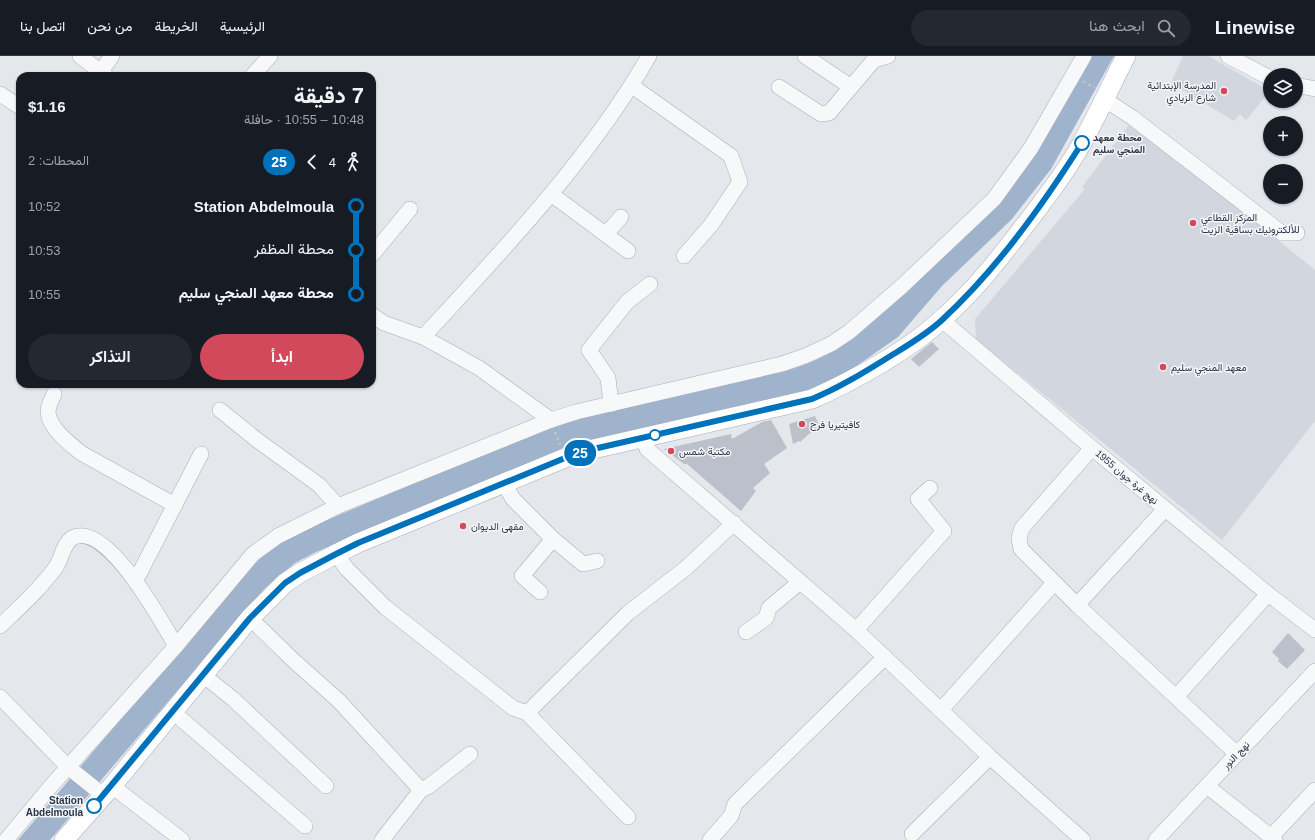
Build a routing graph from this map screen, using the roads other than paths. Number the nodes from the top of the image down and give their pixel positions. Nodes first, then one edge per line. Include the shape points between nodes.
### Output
1 (80, 56) edge
2 (112, 56) edge
3 (270, 56) edge
4 (649, 56) edge
5 (805, 56) edge
6 (888, 56) edge
7 (1084, 56) edge
8 (1126, 56) edge
9 (1228, 56) edge
10 (103, 72) edge
11 (104, 72) edge
12 (256, 72) edge
13 (1263, 74) edge
14 (632, 86) junction
15 (1303, 86) edge
16 (779, 87) dead end
17 (851, 87) junction
18 (1315, 89) edge
19 (0, 94) edge
20 (1101, 94) junction
21 (16, 104) edge
22 (551, 194) junction
23 (410, 209) dead end
24 (621, 216) dead end
25 (1297, 233) dead end
26 (606, 234) junction
27 (376, 250) edge
28 (628, 251) dead end
29 (684, 256) dead end
30 (650, 284) dead end
31 (376, 318) edge
32 (942, 320) junction
33 (423, 337) junction
34 (54, 394) dead end
35 (611, 404) junction
36 (220, 410) dead end
37 (551, 420) junction
38 (643, 438) junction
39 (1092, 448) junction
40 (202, 454) dead end
41 (504, 483) junction
42 (930, 488) dead end
43 (176, 505) junction
44 (338, 506) junction
45 (1165, 509) junction
46 (734, 523) junction
47 (553, 539) junction
48 (336, 554) junction
49 (597, 561) dead end
50 (136, 580) junction
51 (800, 582) junction
52 (1054, 583) junction
53 (540, 592) dead end
54 (1268, 594) junction
55 (1077, 605) junction
56 (250, 618) junction
57 (0, 626) edge
58 (856, 630) junction
59 (1315, 630) edge
60 (746, 632) dead end
61 (176, 646) junction
62 (885, 658) junction
63 (1315, 671) edge
64 (203, 675) junction
65 (1177, 696) junction
66 (0, 697) edge
67 (941, 710) junction
68 (173, 712) junction
69 (527, 712) junction
70 (470, 754) dead end
71 (1238, 754) junction
72 (990, 757) junction
73 (68, 767) junction
74 (326, 786) dead end
75 (1207, 786) junction
76 (108, 790) junction
77 (421, 790) junction
78 (1315, 790) edge
79 (628, 818) dead end
80 (305, 826) dead end
81 (912, 834) dead end
82 (1273, 838) edge
83 (6, 840) edge
84 (64, 840) edge
85 (182, 840) edge
86 (382, 840) edge
87 (710, 840) edge
88 (1083, 840) edge
89 (1156, 840) edge

1 - 10 street
2 - 11 street
3 - 12 street
4 - 14 street
5 - 17 street
6 - 17 street via 874,60
7 - 35 street via 1031,148 994,199 849,332 831,344 782,364
8 - 20 main road
9 - 13 street
14 - 22 street
14 - 29 street via 731,156 737,169 740,182 711,225
15 - 18 street
16 - 17 street via 821,114 829,113
19 - 21 street
20 - 25 street via 1282,233
20 - 32 main road via 1082,143 1056,185 998,260
22 - 26 street
22 - 33 street
23 - 27 street
24 - 26 street
26 - 28 street
30 - 35 street via 627,302 589,350 608,378
31 - 33 street
32 - 38 main road via 923,336 861,374 812,399
32 - 39 street, نهج غرة جوان 1955
33 - 37 street via 479,368
34 - 43 street via 48,411 50,419 81,454
35 - 37 street
36 - 44 street via 319,485
37 - 44 street
38 - 41 main road via 565,458
38 - 46 street via 647,449
39 - 45 street, نهج غرة جوان 1955
39 - 52 street via 1020,533 1021,549
40 - 43 street
41 - 47 street via 513,499
41 - 48 main road
42 - 58 street via 918,499 944,531
43 - 50 street
44 - 61 street via 296,526 253,554
45 - 54 street, نهج غرة جوان 1955
45 - 55 street
46 - 51 street
46 - 69 street via 686,568 628,613
47 - 49 street via 584,564
47 - 53 street via 522,576
48 - 56 main road via 285,583
48 - 69 street via 346,569 385,607 513,708
50 - 57 street via 106,548 81,536 73,538 67,543 58,564 48,578
50 - 61 street
51 - 58 street
51 - 60 street via 769,608 766,618
52 - 55 street
52 - 67 street
54 - 59 street, نهج غرة جوان 1955
54 - 65 street
55 - 65 street
56 - 64 main road
56 - 77 street via 339,701
58 - 62 street
61 - 73 street
62 - 67 street
62 - 87 street via 735,804 731,816
63 - 71 street, نهج النور
64 - 68 main road
64 - 74 street via 233,699
65 - 71 street
66 - 73 street
67 - 72 street
68 - 76 main road
68 - 80 street
69 - 79 street
70 - 77 street
71 - 75 street, نهج النور
72 - 81 street
72 - 88 street
73 - 76 street
73 - 83 street
75 - 82 street
75 - 89 street, نهج النور
76 - 84 main road
76 - 85 street
77 - 86 street
78 - 82 street

